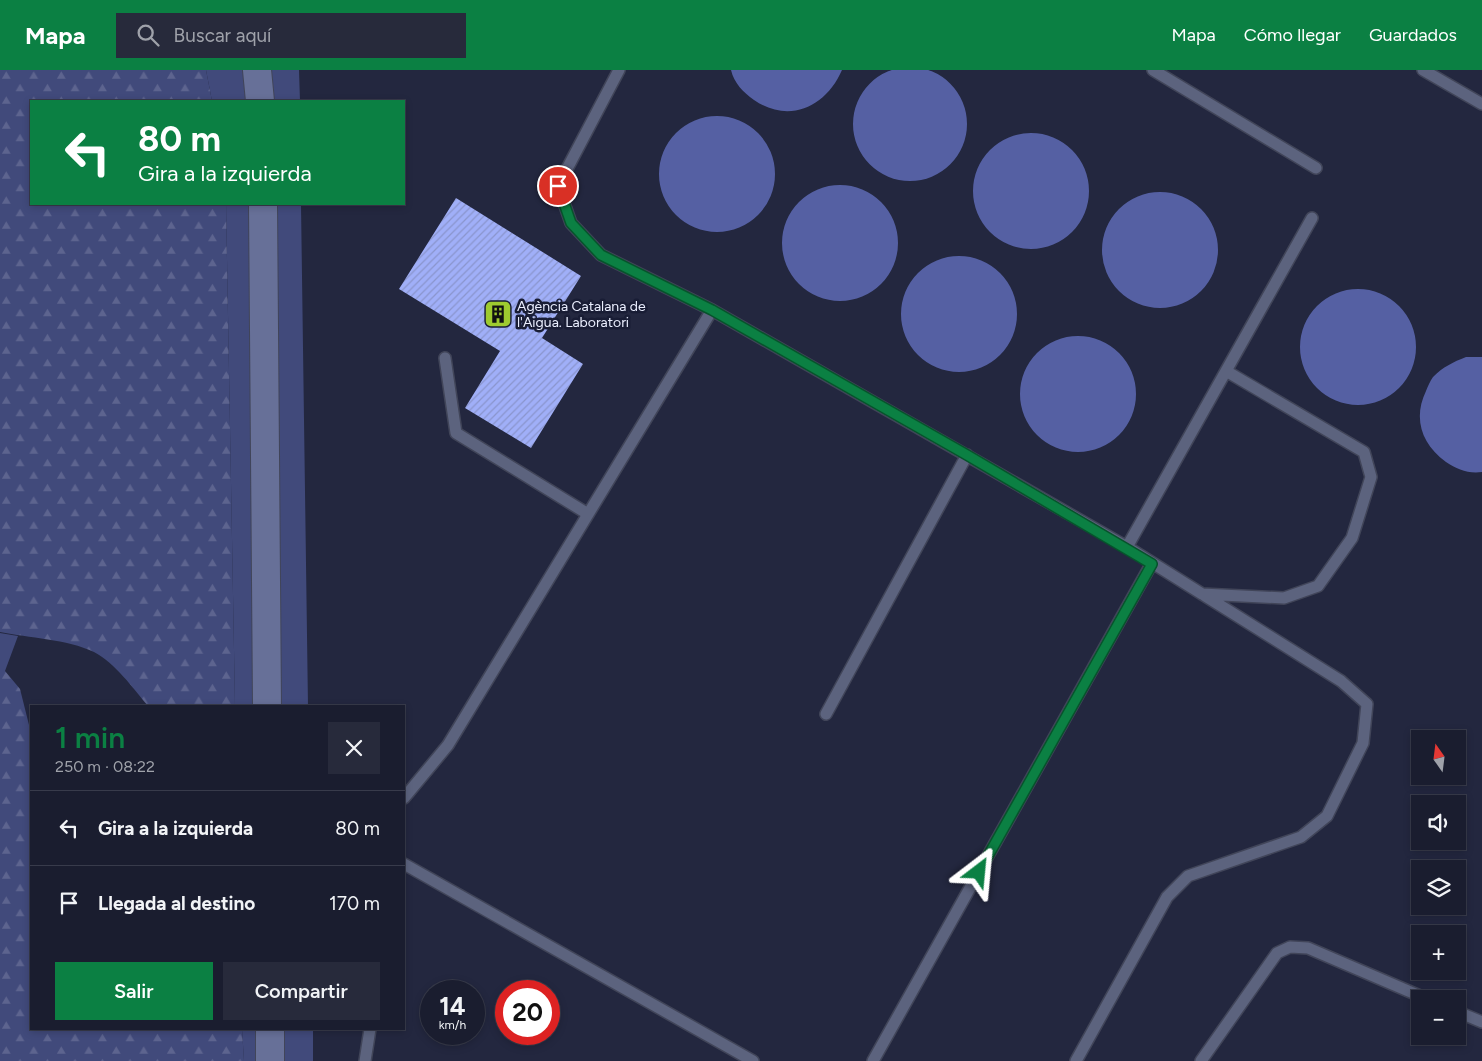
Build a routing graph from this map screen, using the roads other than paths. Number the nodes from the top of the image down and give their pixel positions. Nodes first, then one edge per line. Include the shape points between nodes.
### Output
1 (257, 70) edge
2 (619, 70) edge
3 (1153, 70) edge
4 (1423, 70) edge
5 (260, 100) edge
6 (1482, 104) edge
7 (1316, 168) dead end
8 (264, 205) edge
9 (1312, 218) dead end
10 (712, 310) junction
11 (445, 358) dead end
12 (1226, 371) junction
13 (967, 455) junction
14 (588, 514) junction
15 (1127, 547) junction
16 (1152, 564) junction
17 (1200, 594) junction
18 (267, 705) edge
19 (826, 714) dead end
20 (405, 797) edge
21 (405, 865) edge
22 (1411, 992) edge
23 (1466, 1015) edge
24 (1482, 1022) edge
25 (270, 1030) edge
26 (370, 1030) edge
27 (270, 1061) edge
28 (365, 1061) edge
29 (753, 1061) edge
30 (873, 1061) edge
31 (1076, 1061) edge
32 (1201, 1061) edge

1 - 5 street
2 - 10 lane via 558,186 571,223 601,255
3 - 7 lane
4 - 6 lane
8 - 18 street
9 - 12 lane
10 - 13 lane
10 - 14 lane
11 - 14 lane via 456,433
12 - 15 lane
12 - 17 lane via 1364,452 1371,477 1352,538 1318,586 1284,598
13 - 15 lane
13 - 19 lane
14 - 20 lane via 448,745
15 - 16 lane
16 - 17 lane
16 - 30 lane
17 - 31 lane via 1341,682 1367,704 1363,743 1327,816 1301,837 1188,876 1167,897
21 - 29 lane
22 - 32 lane via 1308,948 1290,947 1277,953
23 - 24 lane
25 - 27 street
26 - 28 lane

